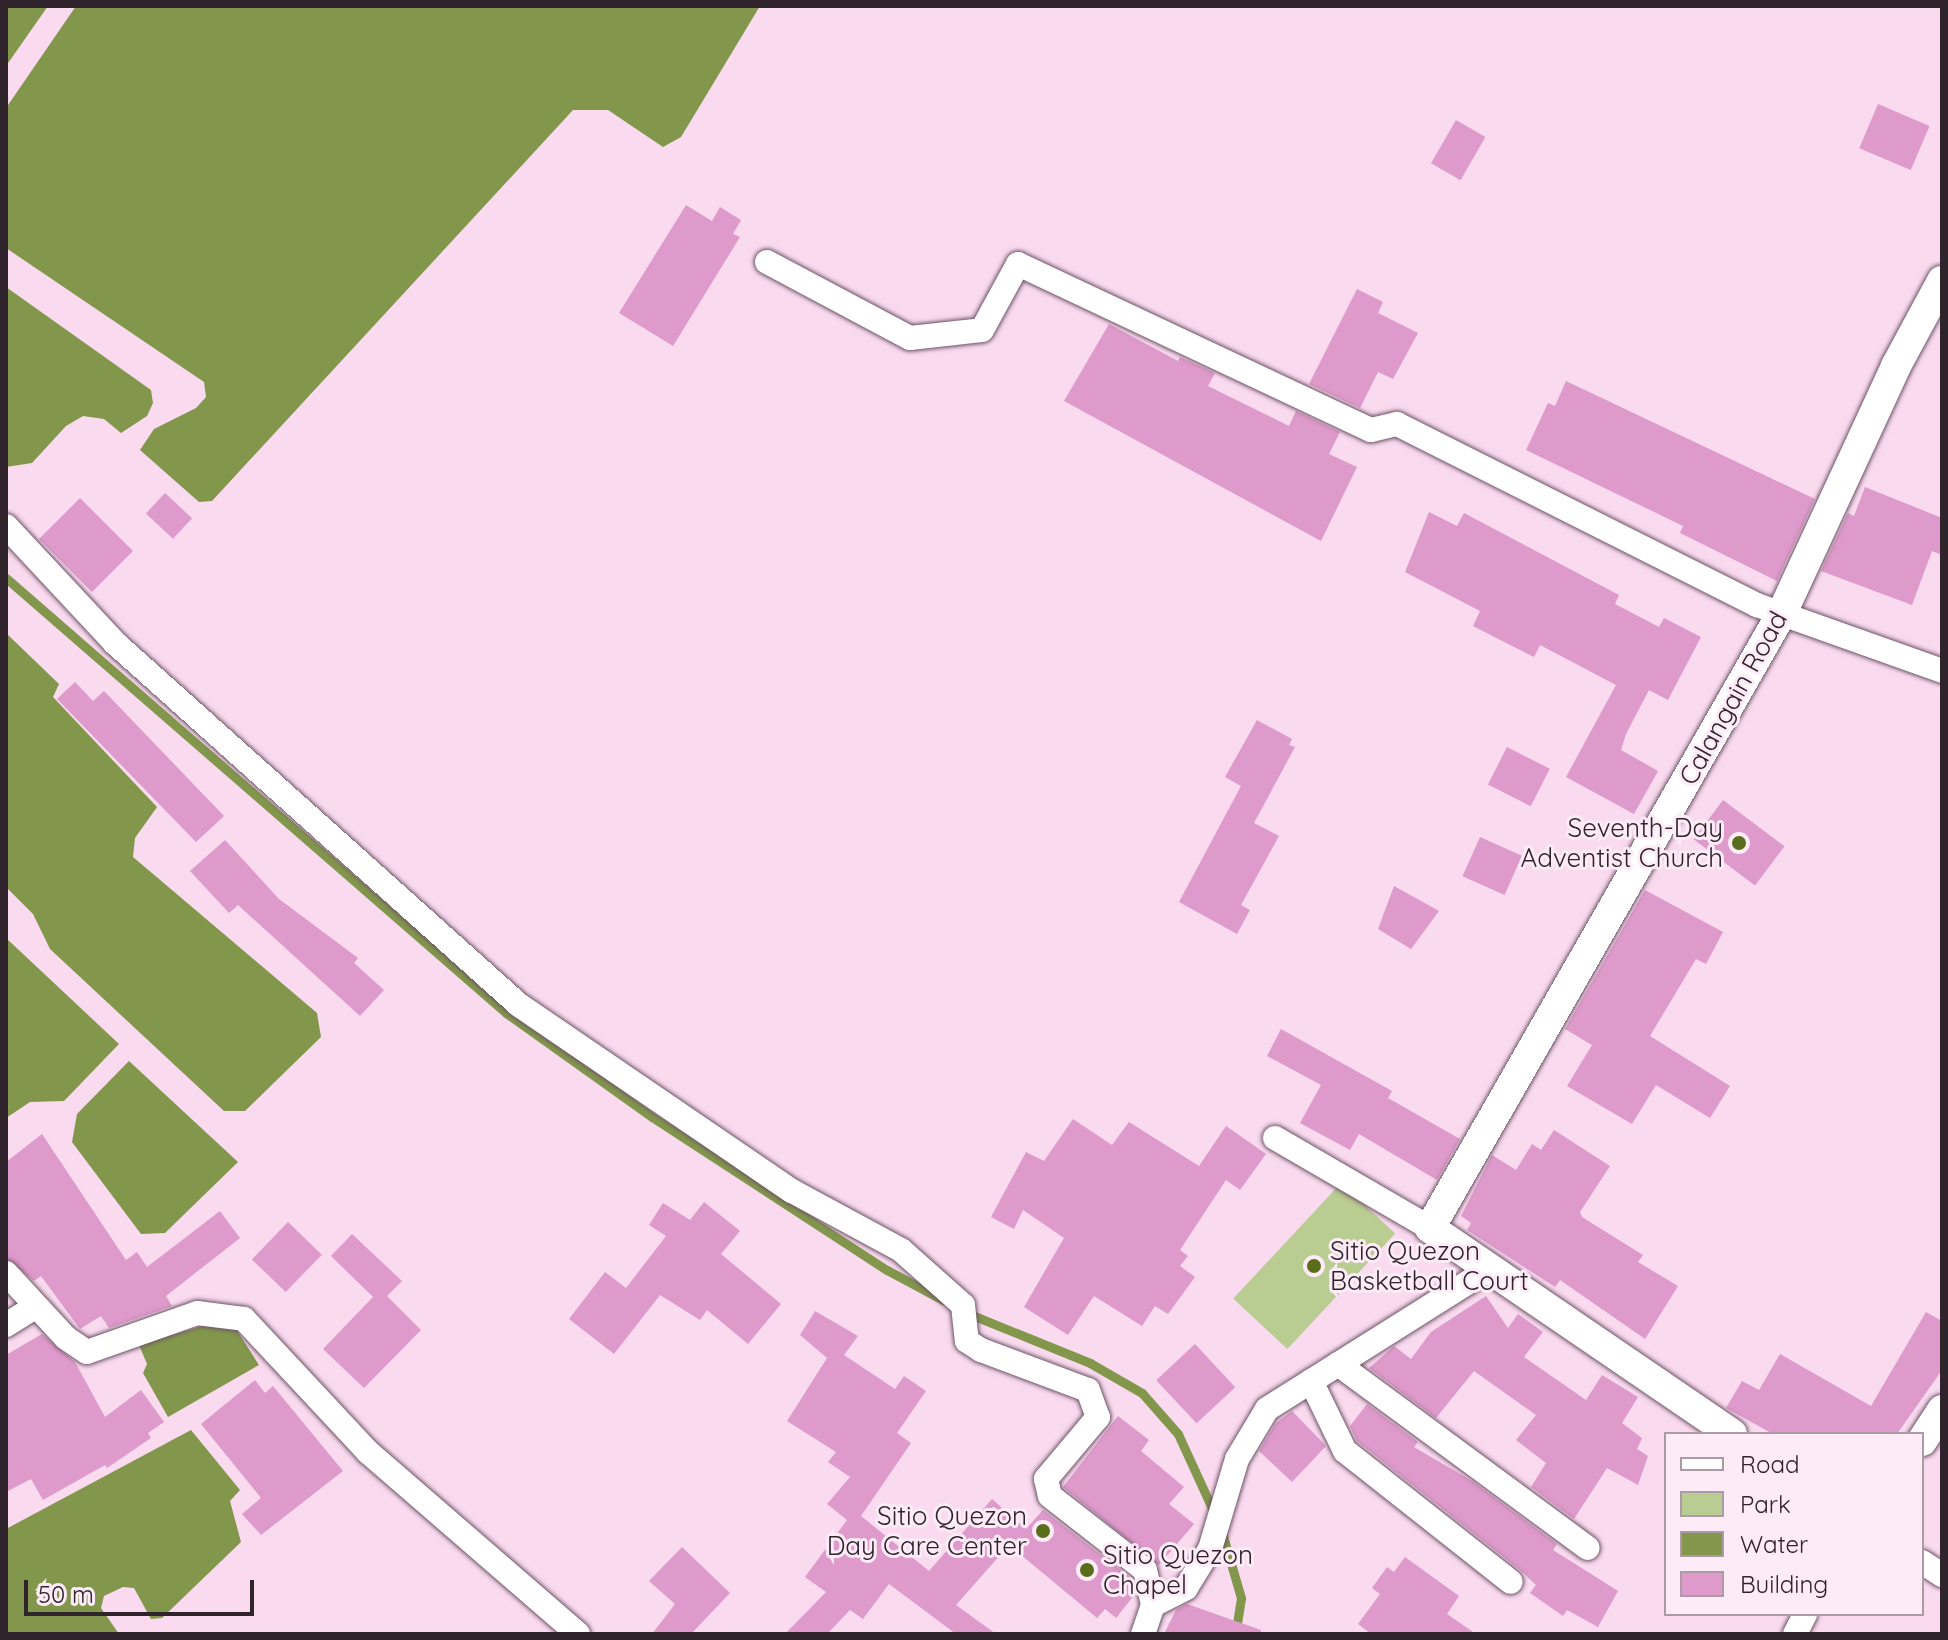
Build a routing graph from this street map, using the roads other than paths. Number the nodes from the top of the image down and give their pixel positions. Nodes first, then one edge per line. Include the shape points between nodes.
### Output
1 (767, 262) dead end
2 (1942, 281) edge
3 (6, 526) edge
4 (1782, 613) junction
5 (1942, 671) edge
6 (1275, 1138) dead end
7 (1430, 1228) junction
8 (1489, 1269) junction
9 (6, 1273) edge
10 (35, 1307) junction
11 (6, 1325) edge
12 (1338, 1364) junction
13 (1311, 1381) junction
14 (1942, 1410) edge
15 (1729, 1432) edge
16 (1924, 1438) edge
17 (1588, 1548) dead end
18 (1924, 1563) edge
19 (1942, 1575) edge
20 (1511, 1582) dead end
21 (1153, 1605) junction
22 (1804, 1616) edge
23 (578, 1634) edge
24 (1143, 1634) edge
25 (1795, 1634) edge

1 - 4 street via 910,338 982,330 1018,264 1371,430 1397,424
2 - 4 street, Calangain Road via 1896,366
3 - 21 street via 115,643 519,1005 792,1191 901,1250 963,1305 967,1341 1042,1376 1088,1390 1098,1417 1046,1479 1050,1496 1145,1570
4 - 5 street
4 - 7 street, Calangain Road
6 - 7 street
7 - 8 street
8 - 12 street
8 - 15 street
9 - 10 street
10 - 11 street
10 - 23 street via 87,1352 197,1313 244,1319 368,1452
12 - 13 street
12 - 17 street
13 - 20 street via 1345,1451
13 - 21 street via 1267,1409 1250,1430 1210,1549 1186,1588
14 - 16 street
18 - 19 street
21 - 24 street
22 - 25 street

